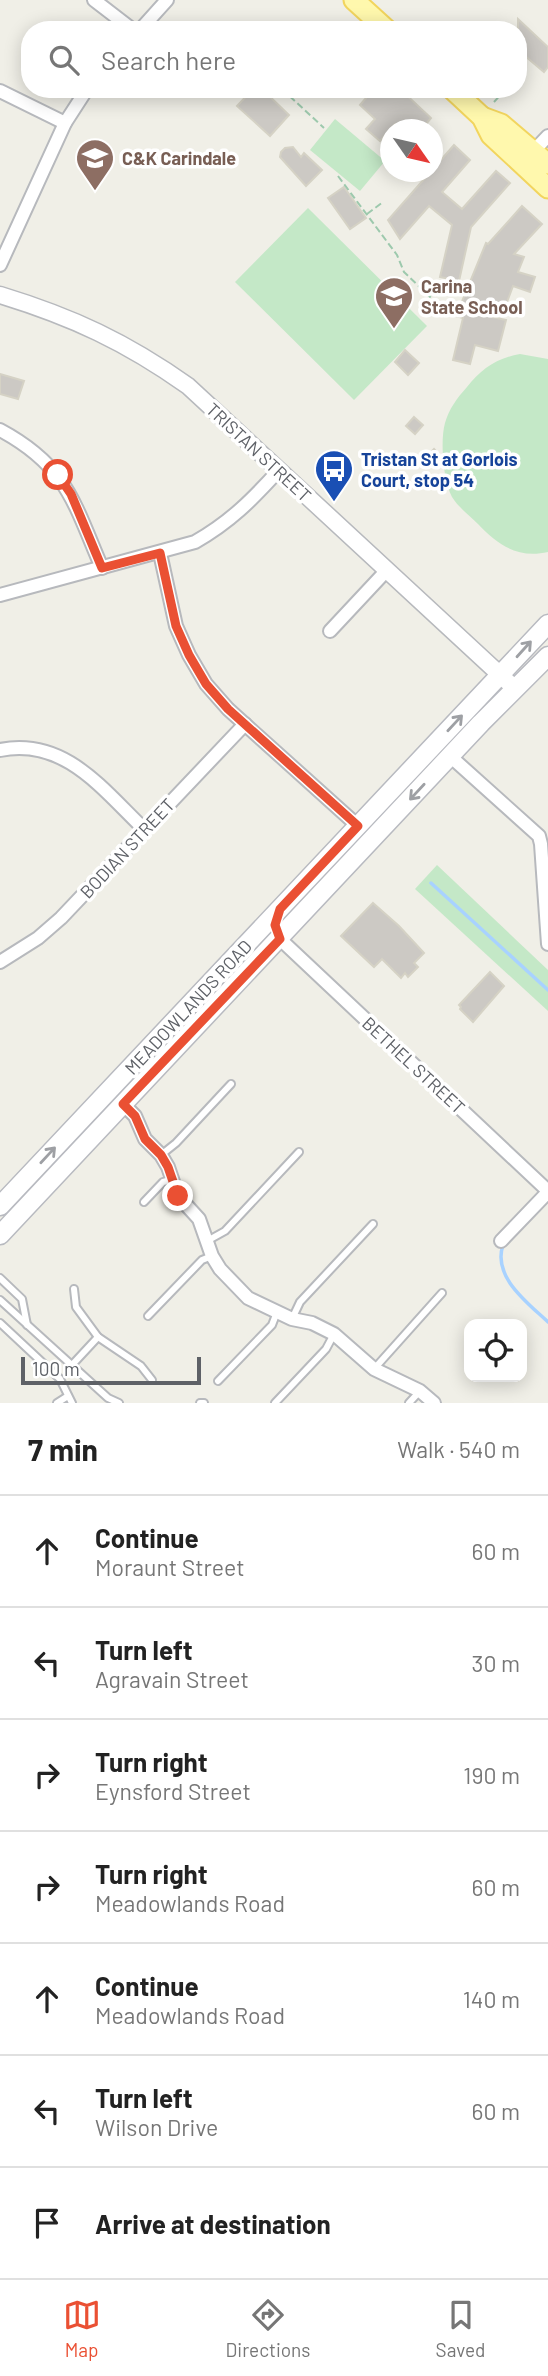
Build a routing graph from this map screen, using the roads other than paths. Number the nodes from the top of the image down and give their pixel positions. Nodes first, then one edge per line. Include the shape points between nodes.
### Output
1 (94, 0) edge
2 (167, 0) edge
3 (354, 0) edge
4 (121, 21) edge
5 (148, 21) edge
6 (377, 21) edge
7 (0, 91) edge
8 (81, 98) edge
9 (467, 98) edge
10 (65, 123) junction
11 (548, 136) edge
12 (534, 160) edge
13 (548, 188) edge
14 (0, 265) edge
15 (0, 295) edge
16 (0, 430) edge
17 (279, 470) junction
18 (160, 553) junction
19 (102, 568) junction
20 (387, 570) junction
21 (0, 595) edge
22 (548, 624) edge
23 (330, 631) dead end
24 (548, 656) edge
25 (500, 675) junction
26 (515, 689) junction
27 (245, 724) junction
28 (0, 750) edge
29 (450, 756) junction
30 (358, 826) junction
31 (145, 830) junction
32 (545, 843) edge
33 (280, 909) junction
34 (280, 939) junction
35 (548, 944) edge
36 (0, 962) edge
37 (186, 1009) junction
38 (231, 1084) dead end
39 (123, 1104) junction
40 (299, 1152) dead end
41 (161, 1155) junction
42 (172, 1181) junction
43 (545, 1188) edge
44 (144, 1202) dead end
45 (1, 1204) edge
46 (16, 1218) junction
47 (373, 1224) dead end
48 (0, 1235) edge
49 (207, 1241) junction
50 (501, 1241) dead end
51 (212, 1256) junction
52 (0, 1278) edge
53 (74, 1289) dead end
54 (442, 1293) dead end
55 (0, 1300) edge
56 (277, 1312) junction
57 (148, 1316) dead end
58 (292, 1319) junction
59 (27, 1325) junction
60 (1, 1326) edge
61 (334, 1334) junction
62 (98, 1337) junction
63 (72, 1365) junction
64 (374, 1369) junction
65 (152, 1380) dead end
66 (218, 1381) dead end
67 (420, 1391) junction
68 (70, 1399) edge
69 (57, 1403) edge
70 (119, 1403) edge
71 (275, 1403) edge
72 (409, 1403) edge
73 (434, 1403) edge

1 - 4 street
2 - 5 street
3 - 6 main road
7 - 10 street
8 - 10 street
9 - 12 main road via 488,110
10 - 14 street
11 - 12 street
12 - 13 main road
15 - 17 street, TRISTAN STREET via 96,329 147,357 188,386
16 - 19 street via 41,455 58,475 71,494
17 - 18 street via 220,528
17 - 20 street, TRISTAN STREET
18 - 19 street
18 - 27 street via 176,626 189,655 206,684
19 - 21 street
20 - 23 street
20 - 25 street, TRISTAN STREET
25 -> 22 main road, MEADOWLANDS ROAD
24 - 26 main road, MEADOWLANDS ROAD
25 - 26 street, TRISTAN STREET
30 -> 25 main road, MEADOWLANDS ROAD
26 - 29 main road, MEADOWLANDS ROAD
27 - 30 street
27 - 31 street, BODIAN STREET
28 - 31 street via 35,747 58,755 79,767
29 - 32 street
29 -> 34 main road, MEADOWLANDS ROAD
30 - 33 main road, MEADOWLANDS ROAD
31 - 36 street, BODIAN STREET via 61,918
32 - 35 street
33 - 34 street via 275,925
33 - 37 main road, MEADOWLANDS ROAD
34 - 37 street via 262,938 217,986
34 - 39 main road, MEADOWLANDS ROAD
34 - 43 street, BETHEL STREET
45 -> 37 main road, MEADOWLANDS ROAD
38 - 41 lane
39 - 41 street
39 - 46 main road, MEADOWLANDS ROAD
40 - 49 lane via 225,1231
41 - 42 street
42 - 44 lane via 163,1182
42 - 49 street via 178,1196 199,1219
43 - 50 street
45 - 46 street
46 - 48 main road, MEADOWLANDS ROAD
47 - 58 lane via 300,1302
49 - 51 street
51 - 56 street via 248,1298
51 - 57 lane via 202,1260
52 - 59 lane via 22,1299
53 - 62 lane via 76,1307
54 - 64 lane
55 - 59 lane
56 - 58 street
56 - 66 lane via 272,1325
58 - 61 street
59 - 63 lane
60 - 68 lane via 60,1379
61 - 64 street
61 - 71 lane via 326,1349
62 - 63 lane
62 - 65 lane via 141,1366
63 - 70 lane
64 - 67 street
67 - 72 lane
67 - 73 street
68 - 69 lane

